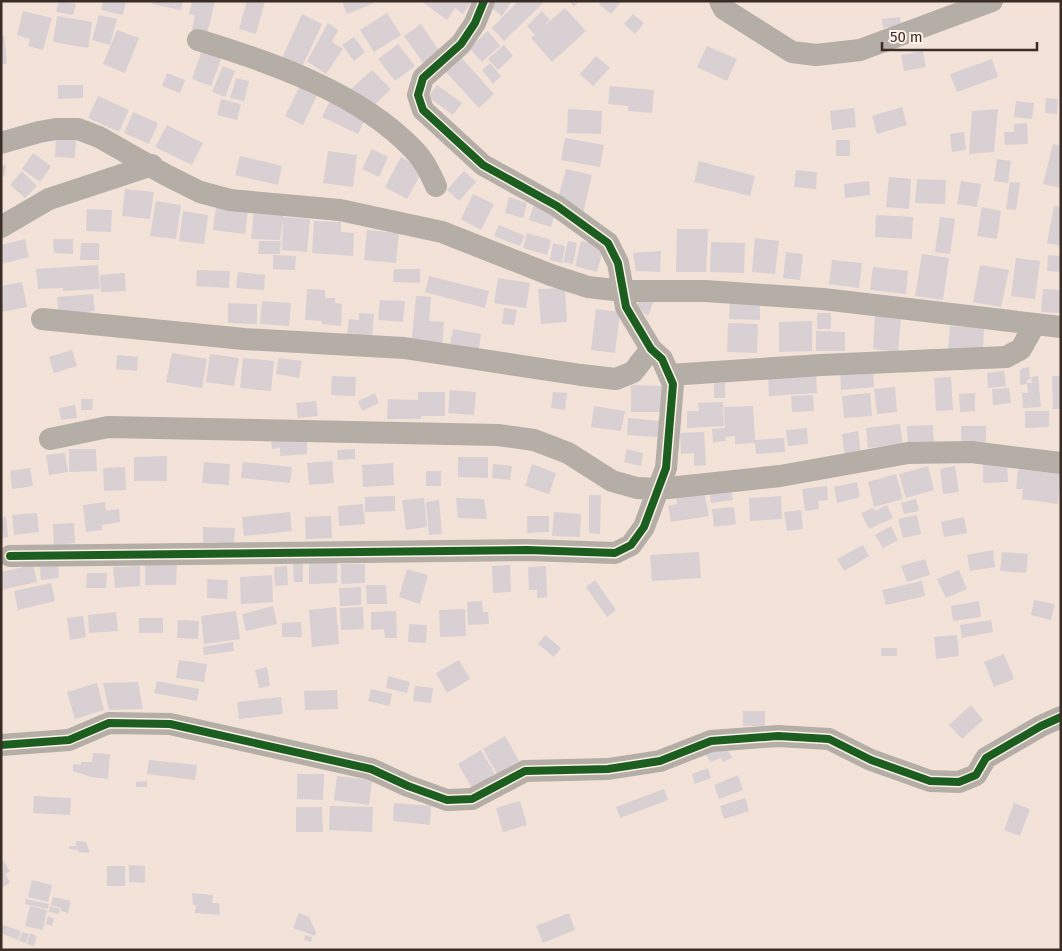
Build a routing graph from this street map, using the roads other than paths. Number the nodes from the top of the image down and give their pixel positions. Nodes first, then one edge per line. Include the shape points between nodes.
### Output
1 (484, 1) edge
2 (720, 1) edge
3 (992, 1) edge
4 (198, 40) dead end
5 (1, 143) edge
6 (152, 165) junction
7 (436, 186) dead end
8 (1, 227) edge
9 (623, 290) junction
10 (42, 319) dead end
11 (1035, 324) junction
12 (1061, 327) edge
13 (651, 349) junction
14 (669, 376) junction
15 (50, 439) dead end
16 (1061, 464) edge
17 (659, 489) junction
18 (10, 556) dead end
19 (1061, 717) edge
20 (1, 745) edge

1 - 9 street via 461,44 423,78 418,95 423,110 483,165 557,206 608,244 618,263
2 - 3 street via 724,9 792,52 816,55 860,50
4 - 7 street via 245,54 307,79 353,103 415,150
5 - 6 street via 39,132 78,129 99,136
6 - 8 street via 49,200
6 - 9 street via 200,192 230,200 340,210 442,232 588,288
9 - 11 street via 705,291 823,299
9 - 13 street via 626,307
10 - 13 street via 244,339 404,348 616,379 633,372
11 - 12 street
11 - 14 street via 1021,349 1006,357
13 - 14 street via 662,359
14 - 17 street via 673,384 666,468
15 - 17 street via 108,428 498,435 534,440 568,453 612,481 637,488
16 - 17 street via 971,452 908,453 780,476
17 - 18 street via 644,527 631,545 615,552 527,550
19 - 20 street via 986,758 976,775 959,782 930,781 871,760 828,739 778,736 711,741 660,760 608,768 525,771 472,799 448,800 372,769 170,724 110,723 68,740

